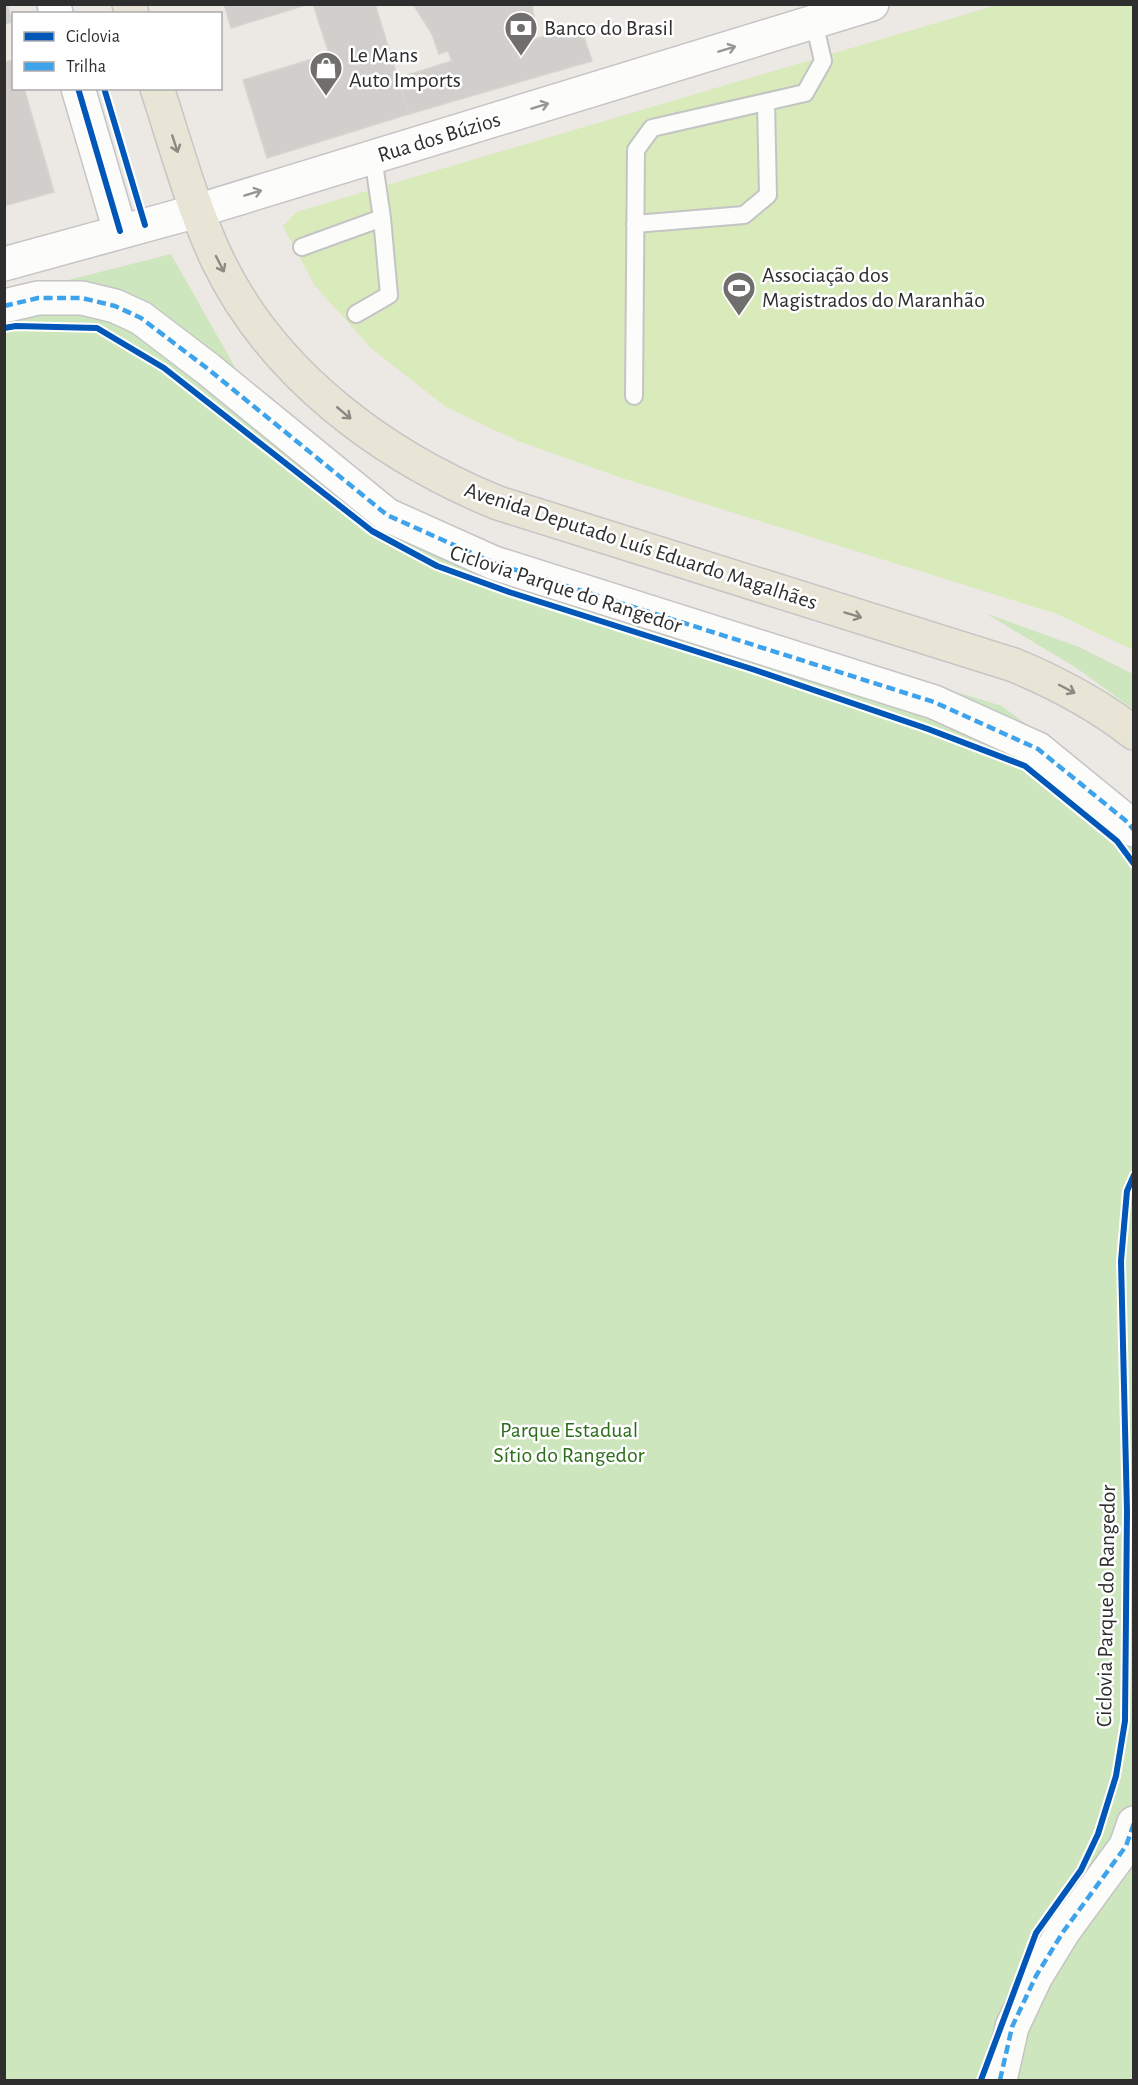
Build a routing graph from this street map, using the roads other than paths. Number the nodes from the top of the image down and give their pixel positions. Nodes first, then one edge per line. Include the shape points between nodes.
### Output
1 (872, 4) edge
2 (814, 22) junction
3 (79, 90) edge
4 (158, 90) edge
5 (766, 102) junction
6 (373, 157) junction
7 (197, 211) junction
8 (382, 218) junction
9 (635, 224) junction
10 (120, 231) junction
11 (302, 247) dead end
12 (4, 264) edge
13 (4, 306) edge
14 (356, 314) dead end
15 (634, 396) dead end
16 (1134, 734) edge
17 (1134, 830) edge
18 (1134, 1823) edge
19 (1000, 2080) edge

1 - 2 street, Rua dos Búzios
2 - 5 lane via 823,60 805,93
6 -> 2 street, Rua dos Búzios
3 - 10 street
4 -> 7 main road, Avenida Deputado Luís Eduardo Magalhães
5 - 9 lane via 652,128 636,150
5 - 9 lane via 768,195 744,214
7 -> 6 street, Rua dos Búzios
6 - 8 lane
7 - 10 street, Rua dos Búzios
7 -> 16 main road, Avenida Deputado Luís Eduardo Magalhães via 235,293 285,359 351,419 422,468 457,486 547,520 1014,665 1078,695
8 - 11 lane
8 - 14 lane via 390,295
9 - 15 lane
10 - 12 street, Rua dos Búzios
13 - 17 street via 38,298 82,298 124,310 141,318 208,369 387,515 494,563 934,702 1038,749
18 - 19 street via 1126,1846 1063,1932 1036,1977 1012,2027

